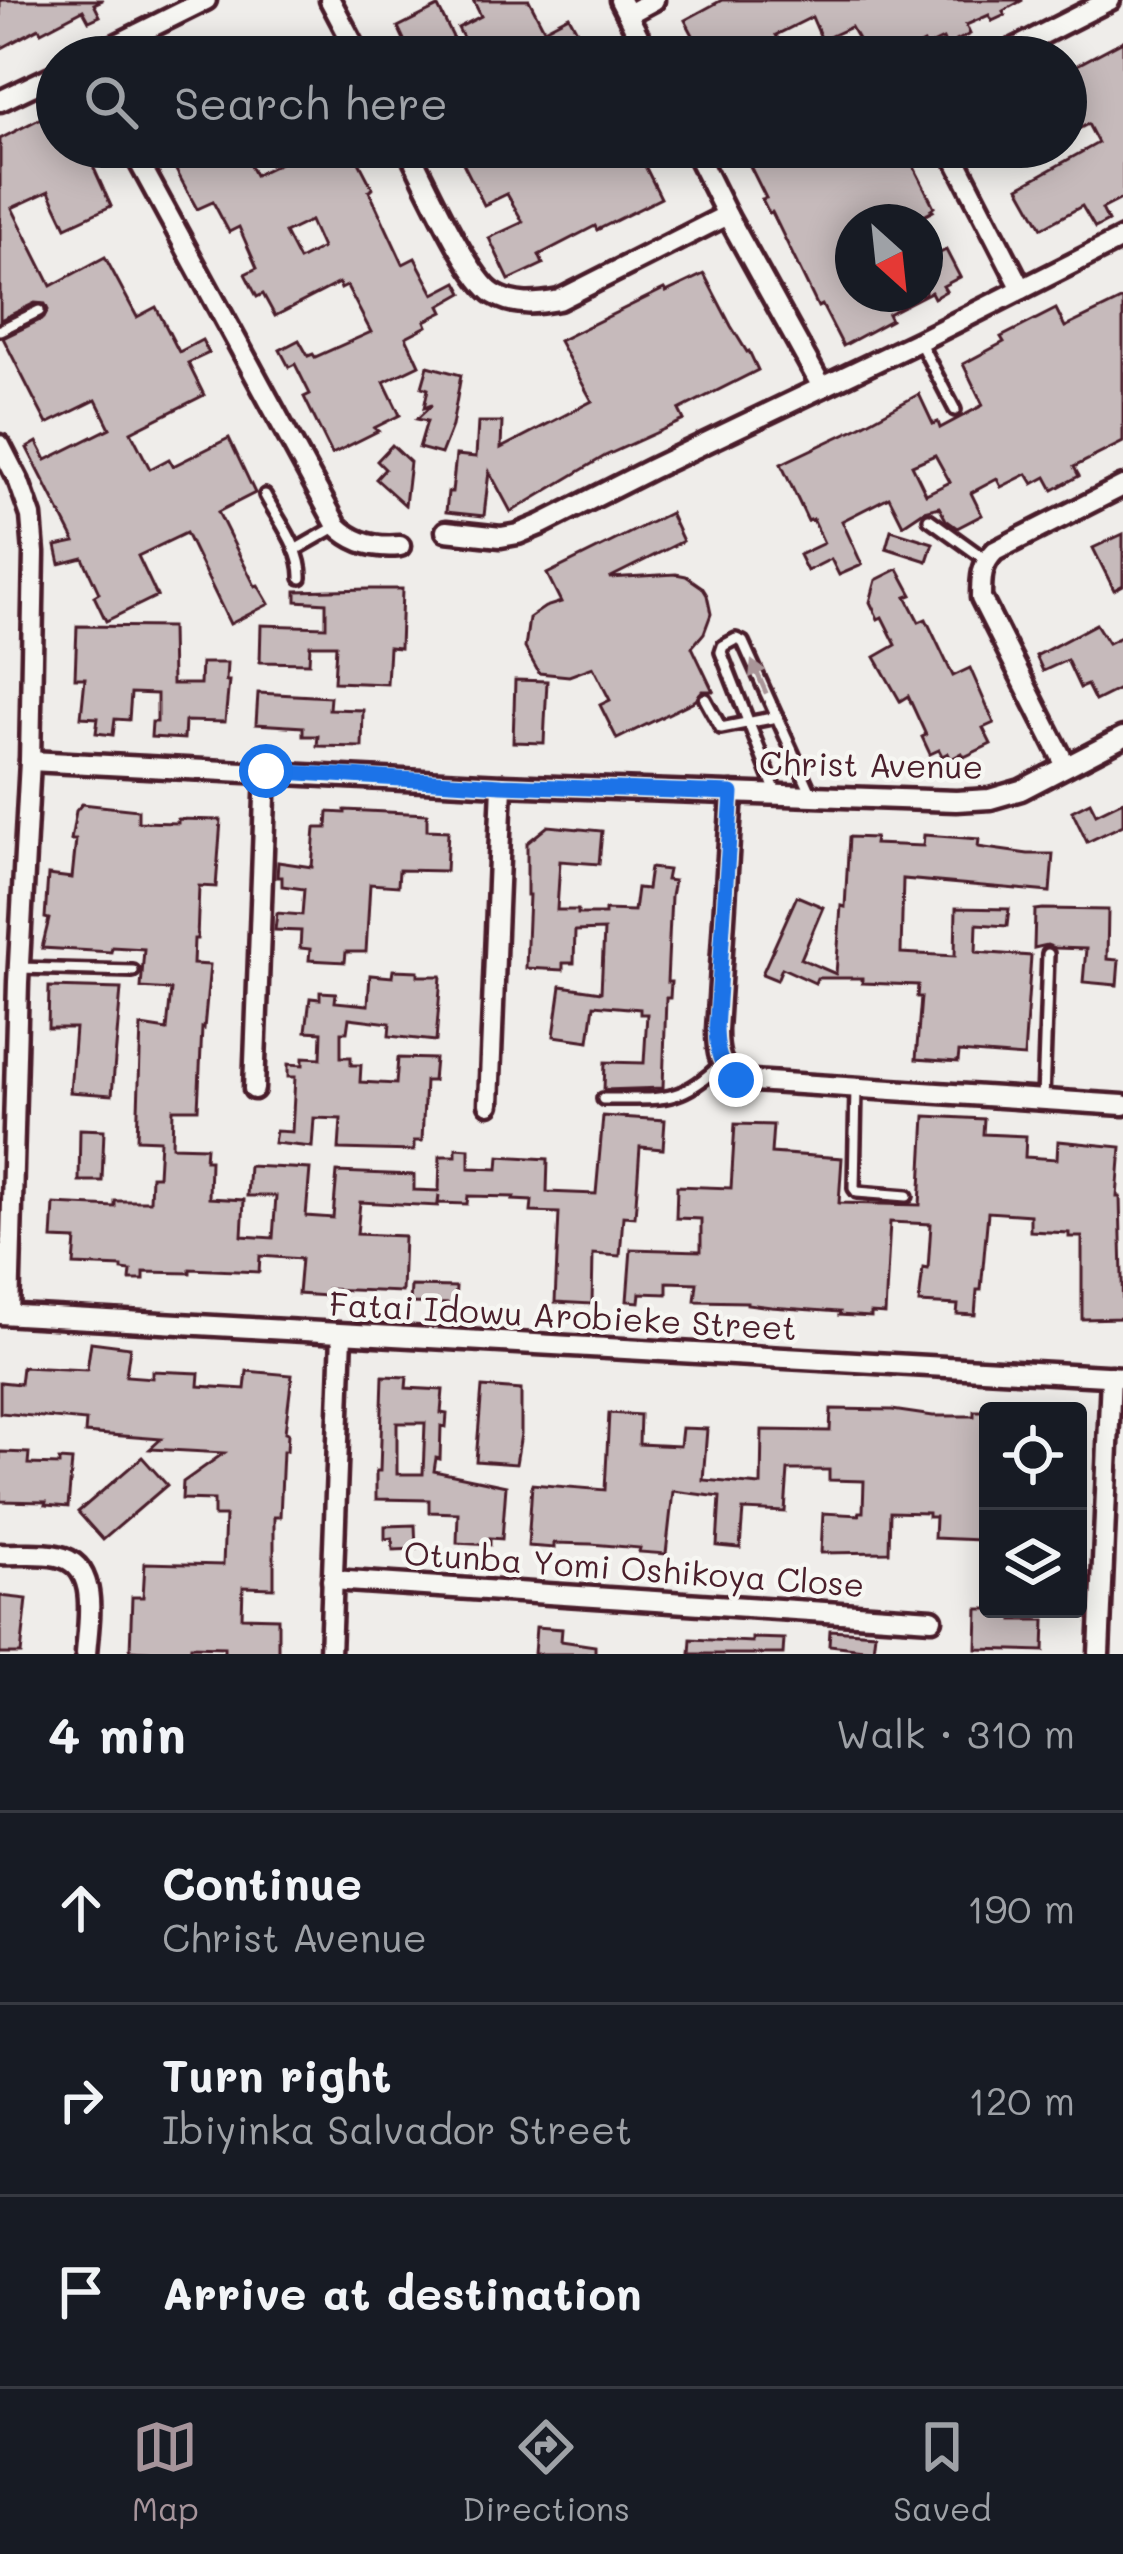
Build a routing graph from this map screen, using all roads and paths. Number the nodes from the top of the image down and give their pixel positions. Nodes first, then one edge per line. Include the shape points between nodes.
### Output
1 (206, 0) edge
2 (330, 0) edge
3 (654, 0) edge
4 (1110, 0) edge
5 (624, 7) edge
6 (133, 36) edge
7 (349, 36) edge
8 (638, 36) edge
9 (1039, 36) edge
10 (36, 84) edge
11 (0, 101) edge
12 (142, 168) edge
13 (418, 168) edge
14 (704, 168) edge
15 (960, 168) edge
16 (727, 215) junction
17 (1123, 238) edge
18 (1022, 289) junction
19 (39, 311) dead end
20 (0, 330) edge
21 (919, 341) junction
22 (822, 387) junction
23 (955, 410) dead end
24 (0, 445) edge
25 (1123, 486) edge
26 (265, 495) dead end
27 (929, 520) dead end
28 (337, 526) junction
29 (446, 531) dead end
30 (400, 546) dead end
31 (295, 550) junction
32 (986, 560) junction
33 (301, 578) dead end
34 (705, 699) dead end
35 (777, 717) junction
36 (749, 722) junction
37 (1123, 737) edge
38 (30, 761) junction
39 (1066, 766) junction
40 (266, 771) junction
41 (502, 785) junction
42 (732, 793) junction
43 (777, 795) junction
44 (812, 796) junction
45 (1048, 954) dead end
46 (133, 971) dead end
47 (12, 977) edge
48 (721, 1064) junction
49 (856, 1088) junction
50 (254, 1089) dead end
51 (603, 1099) dead end
52 (1043, 1100) junction
53 (489, 1104) dead end
54 (1123, 1105) edge
55 (5, 1184) edge
56 (908, 1196) dead end
57 (4, 1314) edge
58 (342, 1334) junction
59 (1117, 1376) edge
60 (0, 1554) edge
61 (332, 1580) junction
62 (932, 1619) dead end
63 (1102, 1620) junction
64 (1123, 1621) edge
65 (86, 1654) edge
66 (330, 1654) edge
67 (1099, 1654) edge

1 - 6 street
2 - 7 street
3 - 5 street
4 - 9 street
5 - 8 street
10 - 11 street
12 - 28 street
13 - 16 street via 474,273 495,295 517,303 559,300
14 - 16 street
15 - 18 street
16 - 22 street
17 - 18 street
18 - 21 street
19 - 20 lane
21 - 22 street
21 - 23 lane
22 - 29 street via 518,534
24 - 38 street via 31,516
25 - 32 street
26 - 31 lane
27 - 32 lane
28 - 30 street via 368,546
28 - 31 lane
31 - 33 lane
32 - 39 street via 981,598
34 - 36 lane via 721,728
35 - 36 lane
35 -> 36 lane via 736,639 721,649
35 - 44 lane
36 - 43 lane
37 - 39 street, Christ Avenue
38 - 40 street, Christ Avenue
38 - 47 street
39 - 44 street, Christ Avenue via 991,800
40 - 41 street, Christ Avenue
40 - 50 street
41 - 42 street, Christ Avenue
41 - 53 street
42 - 43 street, Christ Avenue
42 - 48 street via 716,1030
43 - 44 street, Christ Avenue
45 - 52 lane
46 - 47 lane
47 - 55 street
48 - 49 street via 736,1080
48 - 51 lane via 672,1098
49 - 52 street
49 - 56 lane via 854,1188
52 - 54 street
55 - 57 street
57 - 58 street, Fatai Idowu Arobieke Street
58 - 59 street, Fatai Idowu Arobieke Street
58 - 61 street
59 - 63 street
60 - 65 street via 59,1556 84,1575
61 - 62 street, Otunba Yomi Oshikoya Close
61 - 66 street
63 - 64 street
63 - 67 street

